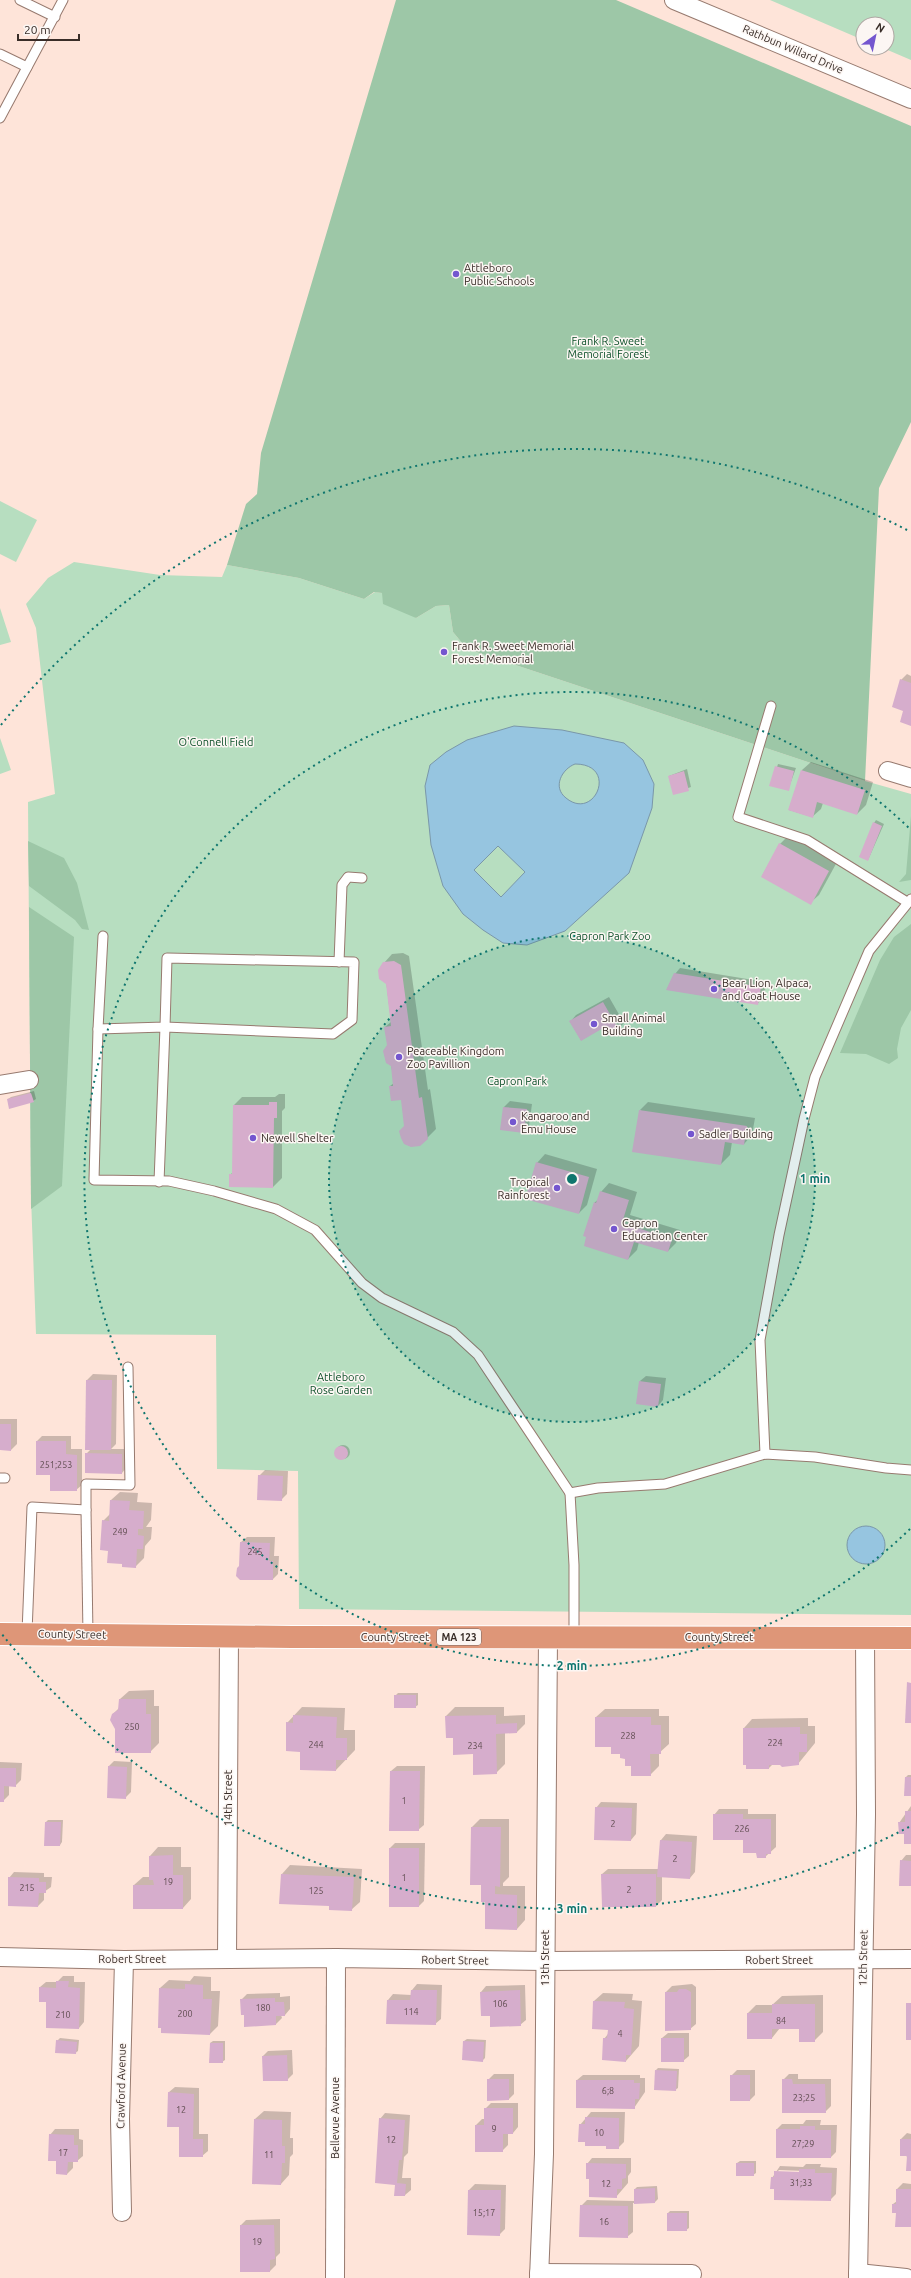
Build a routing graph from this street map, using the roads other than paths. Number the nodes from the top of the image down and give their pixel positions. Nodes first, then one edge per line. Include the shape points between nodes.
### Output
1 (20, 0) edge
2 (63, 0) edge
3 (674, 0) edge
4 (55, 17) junction
5 (0, 54) edge
6 (27, 68) junction
7 (911, 98) edge
8 (0, 118) edge
9 (771, 706) dead end
10 (888, 771) dead end
11 (911, 778) edge
12 (362, 878) dead end
13 (909, 901) edge
14 (103, 936) dead end
15 (339, 962) junction
16 (165, 1027) junction
17 (98, 1029) junction
18 (29, 1080) dead end
19 (0, 1085) edge
20 (159, 1182) junction
21 (128, 1367) dead end
22 (765, 1454) junction
23 (911, 1470) edge
24 (570, 1493) junction
25 (86, 1510) junction
26 (27, 1633) junction
27 (0, 1634) edge
28 (88, 1634) junction
29 (229, 1636) junction
30 (548, 1637) junction
31 (574, 1637) junction
32 (865, 1638) junction
33 (911, 1638) edge
34 (0, 1957) edge
35 (336, 1958) junction
36 (227, 1959) junction
37 (911, 1959) edge
38 (124, 1960) junction
39 (863, 1960) junction
40 (545, 1961) junction
41 (122, 2212) dead end
42 (692, 2274) dead end
43 (539, 2275) edge
44 (858, 2276) edge
45 (335, 2278) edge
46 (906, 2278) edge

1 - 4 lane
2 - 4 lane
3 - 7 street, Rathbun Willard Drive
4 - 6 lane
5 - 6 lane
6 - 8 lane
9 - 13 lane via 738,817 807,840
10 - 11 street
12 - 15 lane via 348,877 342,884
13 - 22 lane via 869,951 815,1077 804,1119 778,1235 760,1340
14 - 17 lane
15 - 16 lane via 167,958
15 - 16 lane via 354,962 352,1020 333,1034
16 - 17 lane
16 - 20 lane
17 - 20 lane via 94,1180
18 - 19 street
20 - 24 lane via 169,1181 276,1208 315,1230 362,1283 382,1298 453,1332 478,1355
21 - 25 lane via 130,1485 86,1484
22 - 23 lane via 815,1457
22 - 24 lane via 665,1484 598,1488
24 - 31 lane
25 - 26 lane via 32,1507
25 - 28 lane
26 - 27 highway, County Street / MA 123
26 - 28 highway, County Street / MA 123
28 - 29 highway, County Street / MA 123
29 - 30 highway, County Street / MA 123
29 - 36 street, 14th Street
30 - 31 highway, County Street / MA 123
30 - 40 street, 13th Street
31 - 32 highway, County Street / MA 123
32 - 33 highway, County Street / MA 123
32 - 39 street, 12th Street via 866,1814
34 - 38 street, Robert Street
35 - 36 street, Robert Street
35 - 40 street, Robert Street
35 - 45 street, Bellevue Avenue
36 - 38 street, Robert Street
37 - 39 street, Robert Street
38 - 41 street, Crawford Avenue via 120,2118
39 - 40 street, Robert Street
39 - 44 street, 12th Street
40 - 43 street, 13th Street via 544,2154
42 - 43 street
44 - 46 street

